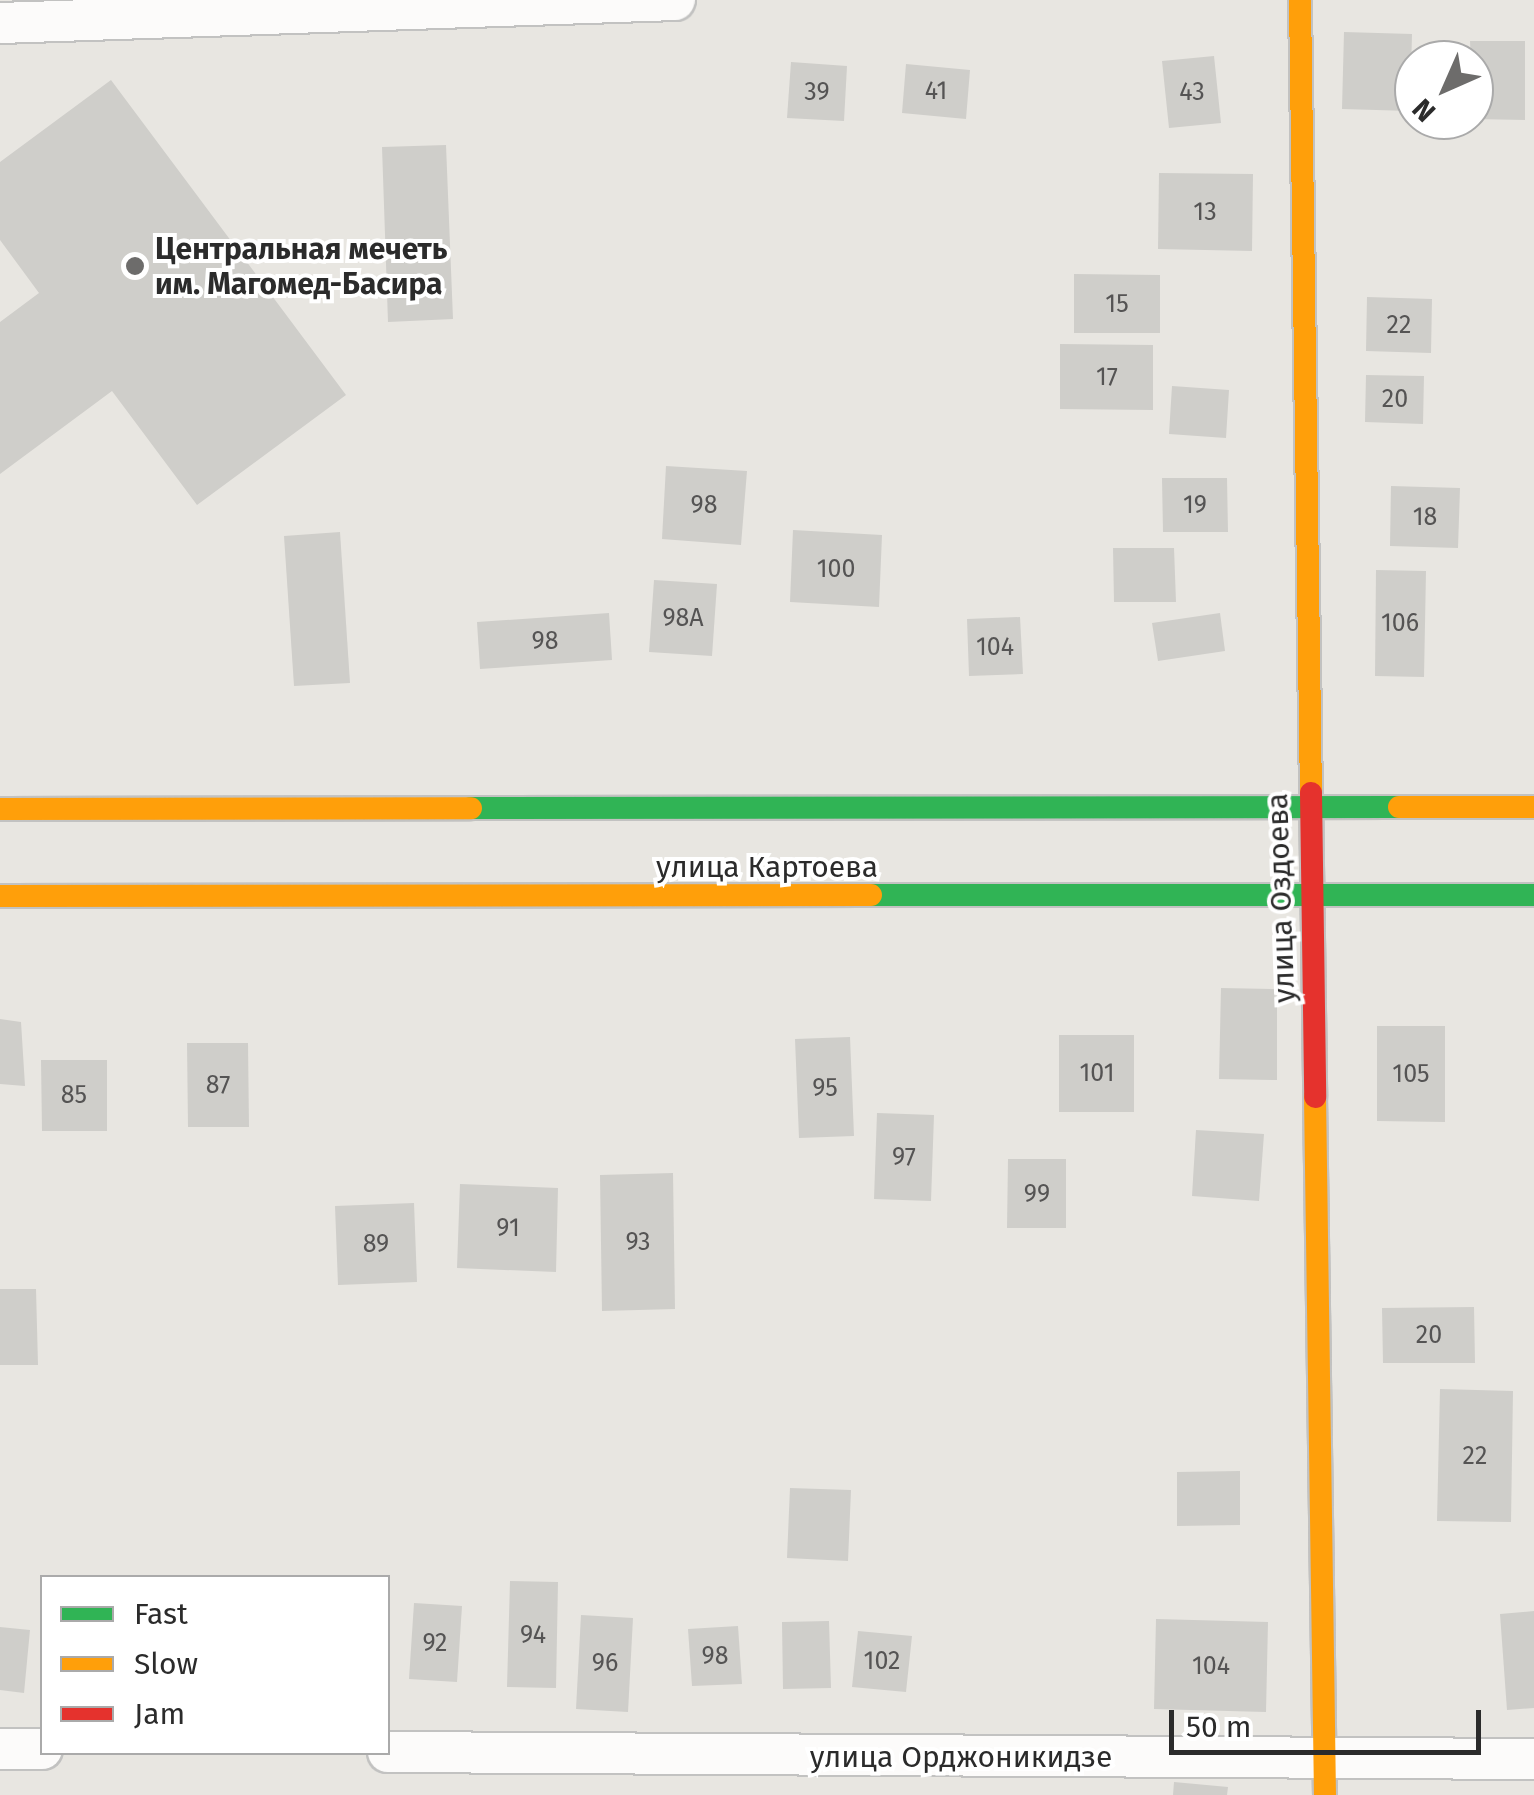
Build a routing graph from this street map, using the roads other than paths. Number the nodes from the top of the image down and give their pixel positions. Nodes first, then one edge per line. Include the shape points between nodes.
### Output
1 (675, 0) edge
2 (1300, 0) edge
3 (0, 23) edge
4 (1308, 807) junction
5 (1534, 808) edge
6 (0, 809) edge
7 (1534, 895) edge
8 (0, 896) edge
9 (1313, 898) junction
10 (0, 1749) edge
11 (40, 1749) edge
12 (390, 1752) edge
13 (1534, 1758) edge
14 (1325, 1777) edge

1 - 3 street
2 - 4 main road, улица Оздоева
4 - 5 main road, улица Картоева
4 - 6 main road, улица Картоева
4 - 9 main road, улица Оздоева
7 - 9 main road, улица Картоева
8 - 9 main road, улица Картоева
9 - 14 main road, улица Оздоева
10 - 11 street
12 - 14 street, улица Орджоникидзе
13 - 14 street, улица Орджоникидзе

